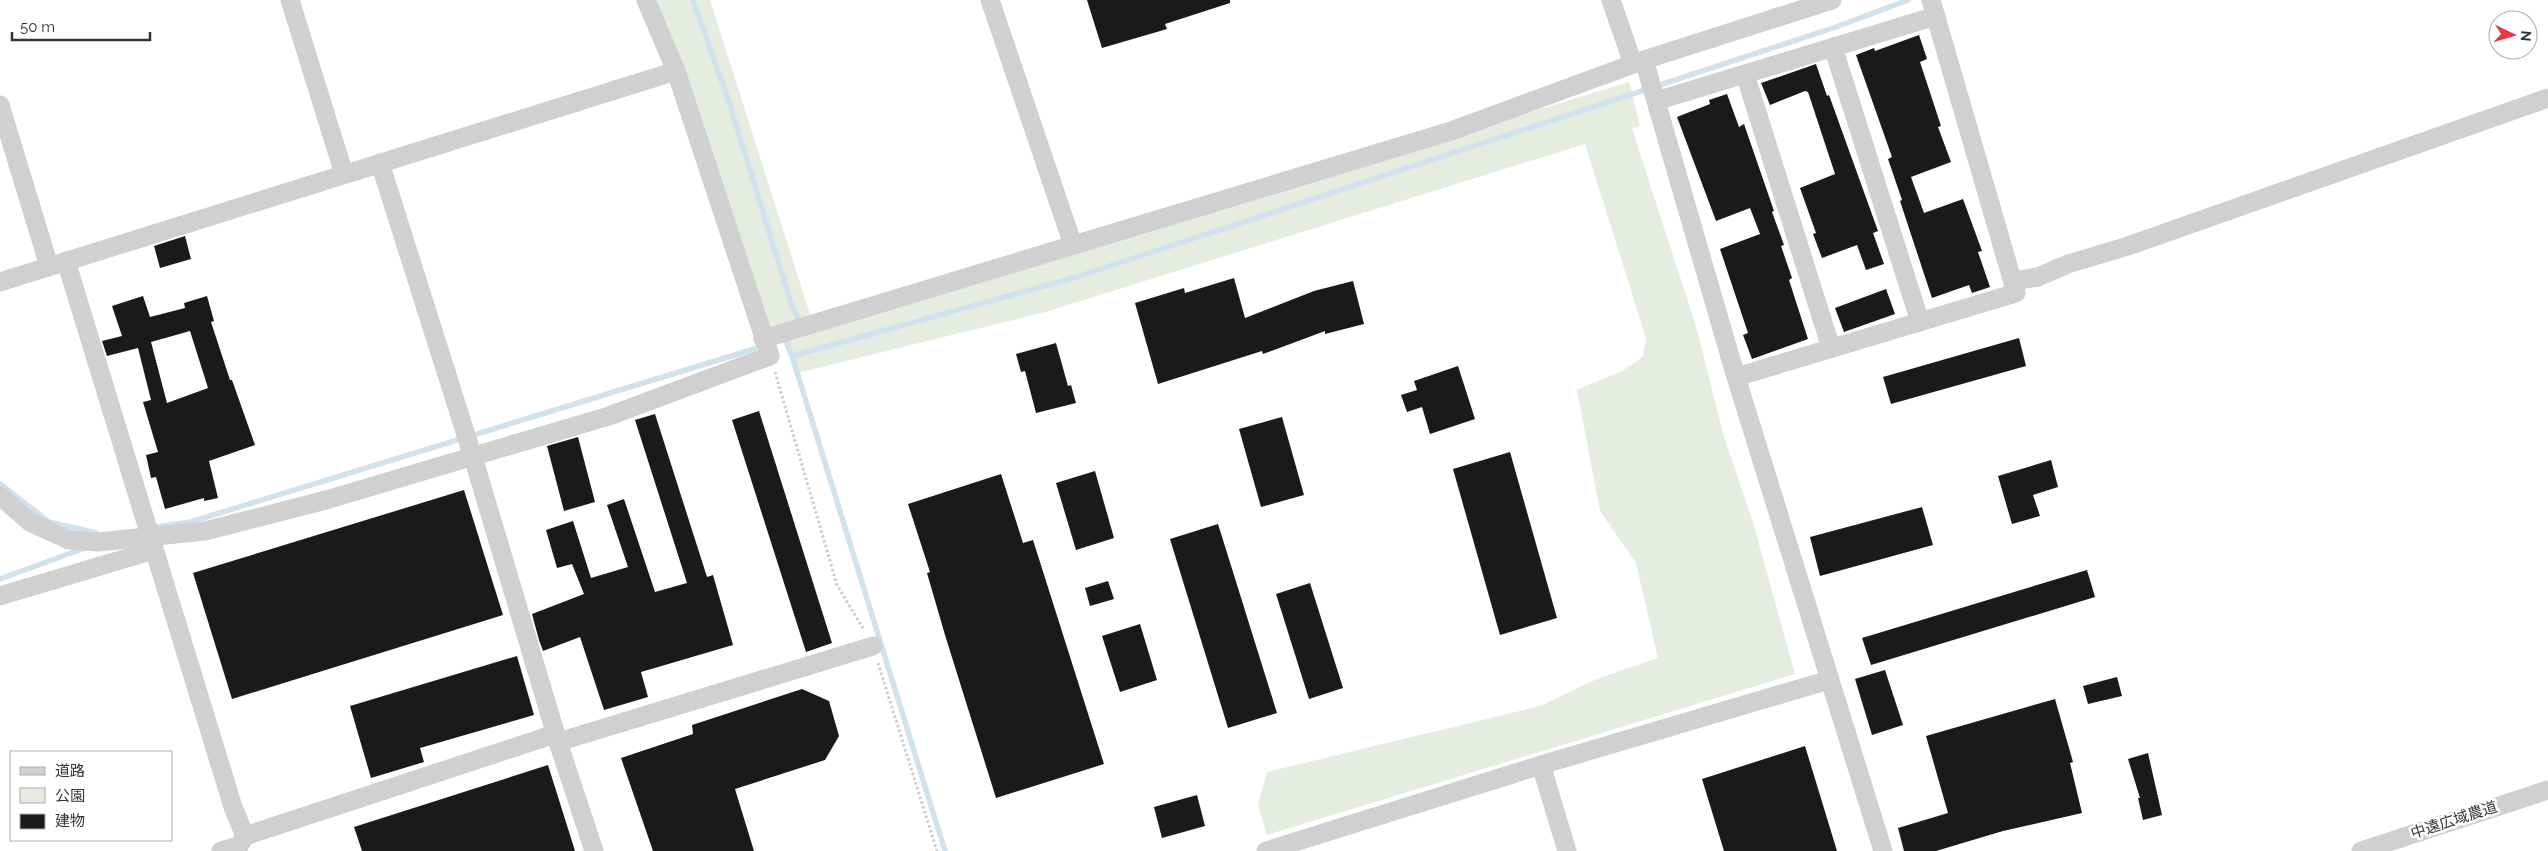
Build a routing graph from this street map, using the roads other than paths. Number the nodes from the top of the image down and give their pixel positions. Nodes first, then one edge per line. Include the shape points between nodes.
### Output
1 (290, 0) edge
2 (646, 0) edge
3 (990, 0) edge
4 (1611, 0) edge
5 (1832, 0) edge
6 (1934, 8) edge
7 (1834, 47) junction
8 (1639, 62) junction
9 (676, 70) junction
10 (1745, 74) junction
11 (2548, 98) edge
12 (1656, 101) junction
13 (0, 105) edge
14 (380, 163) junction
15 (344, 174) junction
16 (1073, 245) junction
17 (58, 264) junction
18 (2013, 281) junction
19 (0, 282) edge
20 (1920, 322) junction
21 (767, 348) junction
22 (1831, 348) junction
23 (1736, 377) junction
24 (473, 457) junction
25 (0, 496) edge
26 (152, 543) junction
27 (0, 596) edge
28 (873, 646) road end
29 (1829, 680) junction
30 (556, 738) junction
31 (1540, 765) junction
32 (2548, 790) edge
33 (241, 844) edge
34 (1287, 848) edge
35 (221, 851) edge
36 (594, 851) edge
37 (1266, 851) edge
38 (1567, 851) edge
39 (1883, 851) edge
40 (2361, 851) edge

1 - 15 street
2 - 9 street
3 - 16 street
4 - 8 street
5 - 8 street
6 - 7 street
6 - 18 street
7 - 10 street
7 - 20 street
8 - 12 street
8 - 16 street via 1451,131
9 - 14 street
9 - 21 street
10 - 12 street
10 - 22 street
11 - 18 street via 2038,277
12 - 23 street
13 - 17 street
14 - 15 street
14 - 24 street
15 - 17 street
16 - 21 street
17 - 19 street
17 - 26 street
18 - 20 street via 2016,293
20 - 22 street
21 - 24 street via 609,416
22 - 23 street
23 - 29 street
24 - 26 street via 326,500
24 - 30 street
25 - 26 street via 30,522 56,536 69,540
26 - 27 street
26 - 33 street
28 - 30 street
29 - 31 street
29 - 39 street
30 - 33 street
30 - 36 street
31 - 34 street
31 - 38 street
32 - 40 street, 中遠広域農道
33 - 35 street
34 - 37 street

